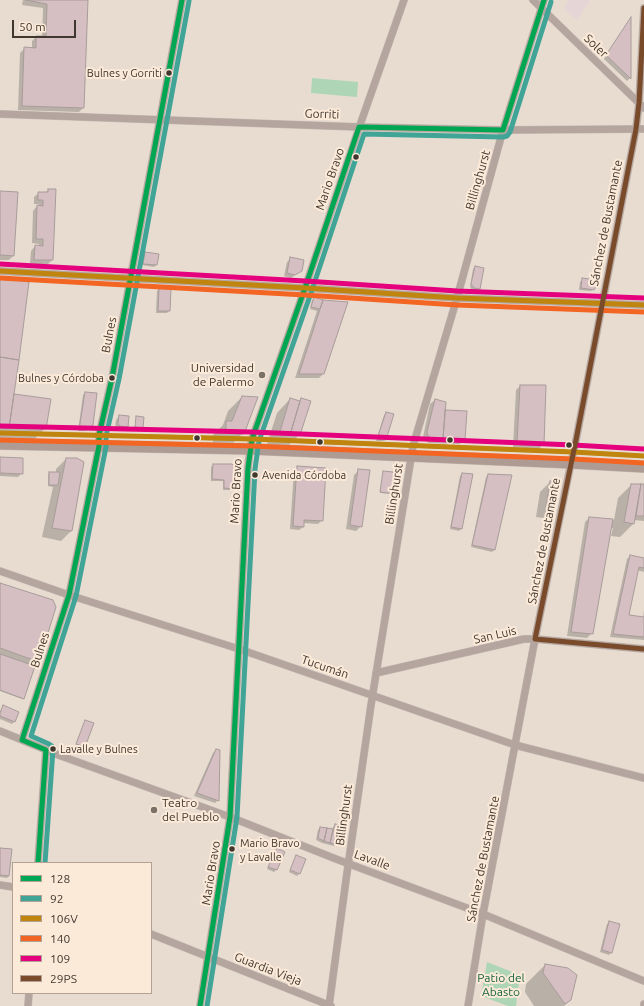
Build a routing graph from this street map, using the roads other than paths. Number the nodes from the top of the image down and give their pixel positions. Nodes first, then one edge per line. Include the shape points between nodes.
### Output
1 (182, 0) edge
2 (404, 0) edge
3 (533, 0) edge
4 (544, 0) edge
5 (541, 8) junction
6 (644, 8) edge
7 (642, 106) edge
8 (0, 114) edge
9 (160, 120) junction
10 (359, 127) junction
11 (636, 129) junction
12 (644, 129) edge
13 (504, 130) junction
14 (0, 271) edge
15 (131, 278) junction
16 (305, 288) junction
17 (457, 298) junction
18 (602, 303) junction
19 (644, 305) edge
20 (0, 433) edge
21 (99, 440) junction
22 (0, 444) edge
23 (251, 444) junction
24 (412, 451) junction
25 (644, 456) edge
26 (572, 458) junction
27 (644, 467) edge
28 (0, 571) edge
29 (69, 595) junction
30 (536, 639) junction
31 (239, 649) junction
32 (644, 649) edge
33 (376, 673) junction
34 (373, 696) junction
35 (0, 731) edge
36 (22, 740) junction
37 (515, 745) junction
38 (46, 750) junction
39 (644, 778) edge
40 (230, 817) junction
41 (38, 862) edge
42 (348, 863) junction
43 (0, 885) edge
44 (12, 887) edge
45 (483, 914) junction
46 (152, 934) edge
47 (208, 957) junction
48 (644, 981) edge
49 (29, 994) edge
50 (28, 1006) edge
51 (200, 1006) edge
52 (330, 1006) edge
53 (468, 1006) edge

1 - 9 street, Bulnes
2 - 10 street, Mario Bravo
3 - 5 street, Soler
4 - 5 street, Billinghurst
5 - 7 street, Soler
5 - 13 street, Billinghurst
6 - 7 street, Sánchez de Bustamante
7 - 11 street, Sánchez de Bustamante
8 - 9 street, Gorriti
9 - 10 street, Gorriti
9 - 15 street, Bulnes
10 - 13 street, Gorriti
10 - 16 street, Mario Bravo
11 - 12 street, Gorriti
11 - 13 street, Gorriti
11 - 18 street, Sánchez de Bustamante
13 - 17 street, Billinghurst
14 - 15 street
15 - 16 street
15 - 21 street, Bulnes
16 - 17 street
16 - 23 street, Mario Bravo
17 - 18 street
17 - 24 street, Billinghurst
18 - 19 street
18 - 26 street, Sánchez de Bustamante
20 - 21 lane
21 - 22 main road
21 - 23 main road
21 - 29 street, Bulnes
23 - 24 main road
23 - 31 street, Mario Bravo
24 - 26 main road
24 - 33 street, Billinghurst
25 - 26 lane
26 - 27 main road
26 - 30 street, Sánchez de Bustamante
28 - 29 street, Tucumán
29 - 31 street, Tucumán
29 - 36 street, Bulnes
30 - 32 street, San Luis
30 - 33 street, San Luis via 514,641
30 - 37 street, Sánchez de Bustamante
31 - 34 street, Tucumán
31 - 40 street, Mario Bravo
33 - 34 street, Billinghurst
34 - 37 street, Tucumán
34 - 42 street, Billinghurst
35 - 36 street, Lavalle
36 - 38 street, Lavalle
37 - 39 street, Tucumán
37 - 45 street, Sánchez de Bustamante
38 - 40 street, Lavalle
38 - 41 street
40 - 42 street, Lavalle
40 - 47 street, Mario Bravo
42 - 45 street, Lavalle
42 - 52 street, Billinghurst
43 - 44 street
45 - 48 street, Lavalle
45 - 53 street, Sánchez de Bustamante
46 - 47 street, Guardia Vieja
47 - 51 street, Mario Bravo
47 - 52 street, Guardia Vieja
49 - 50 street

